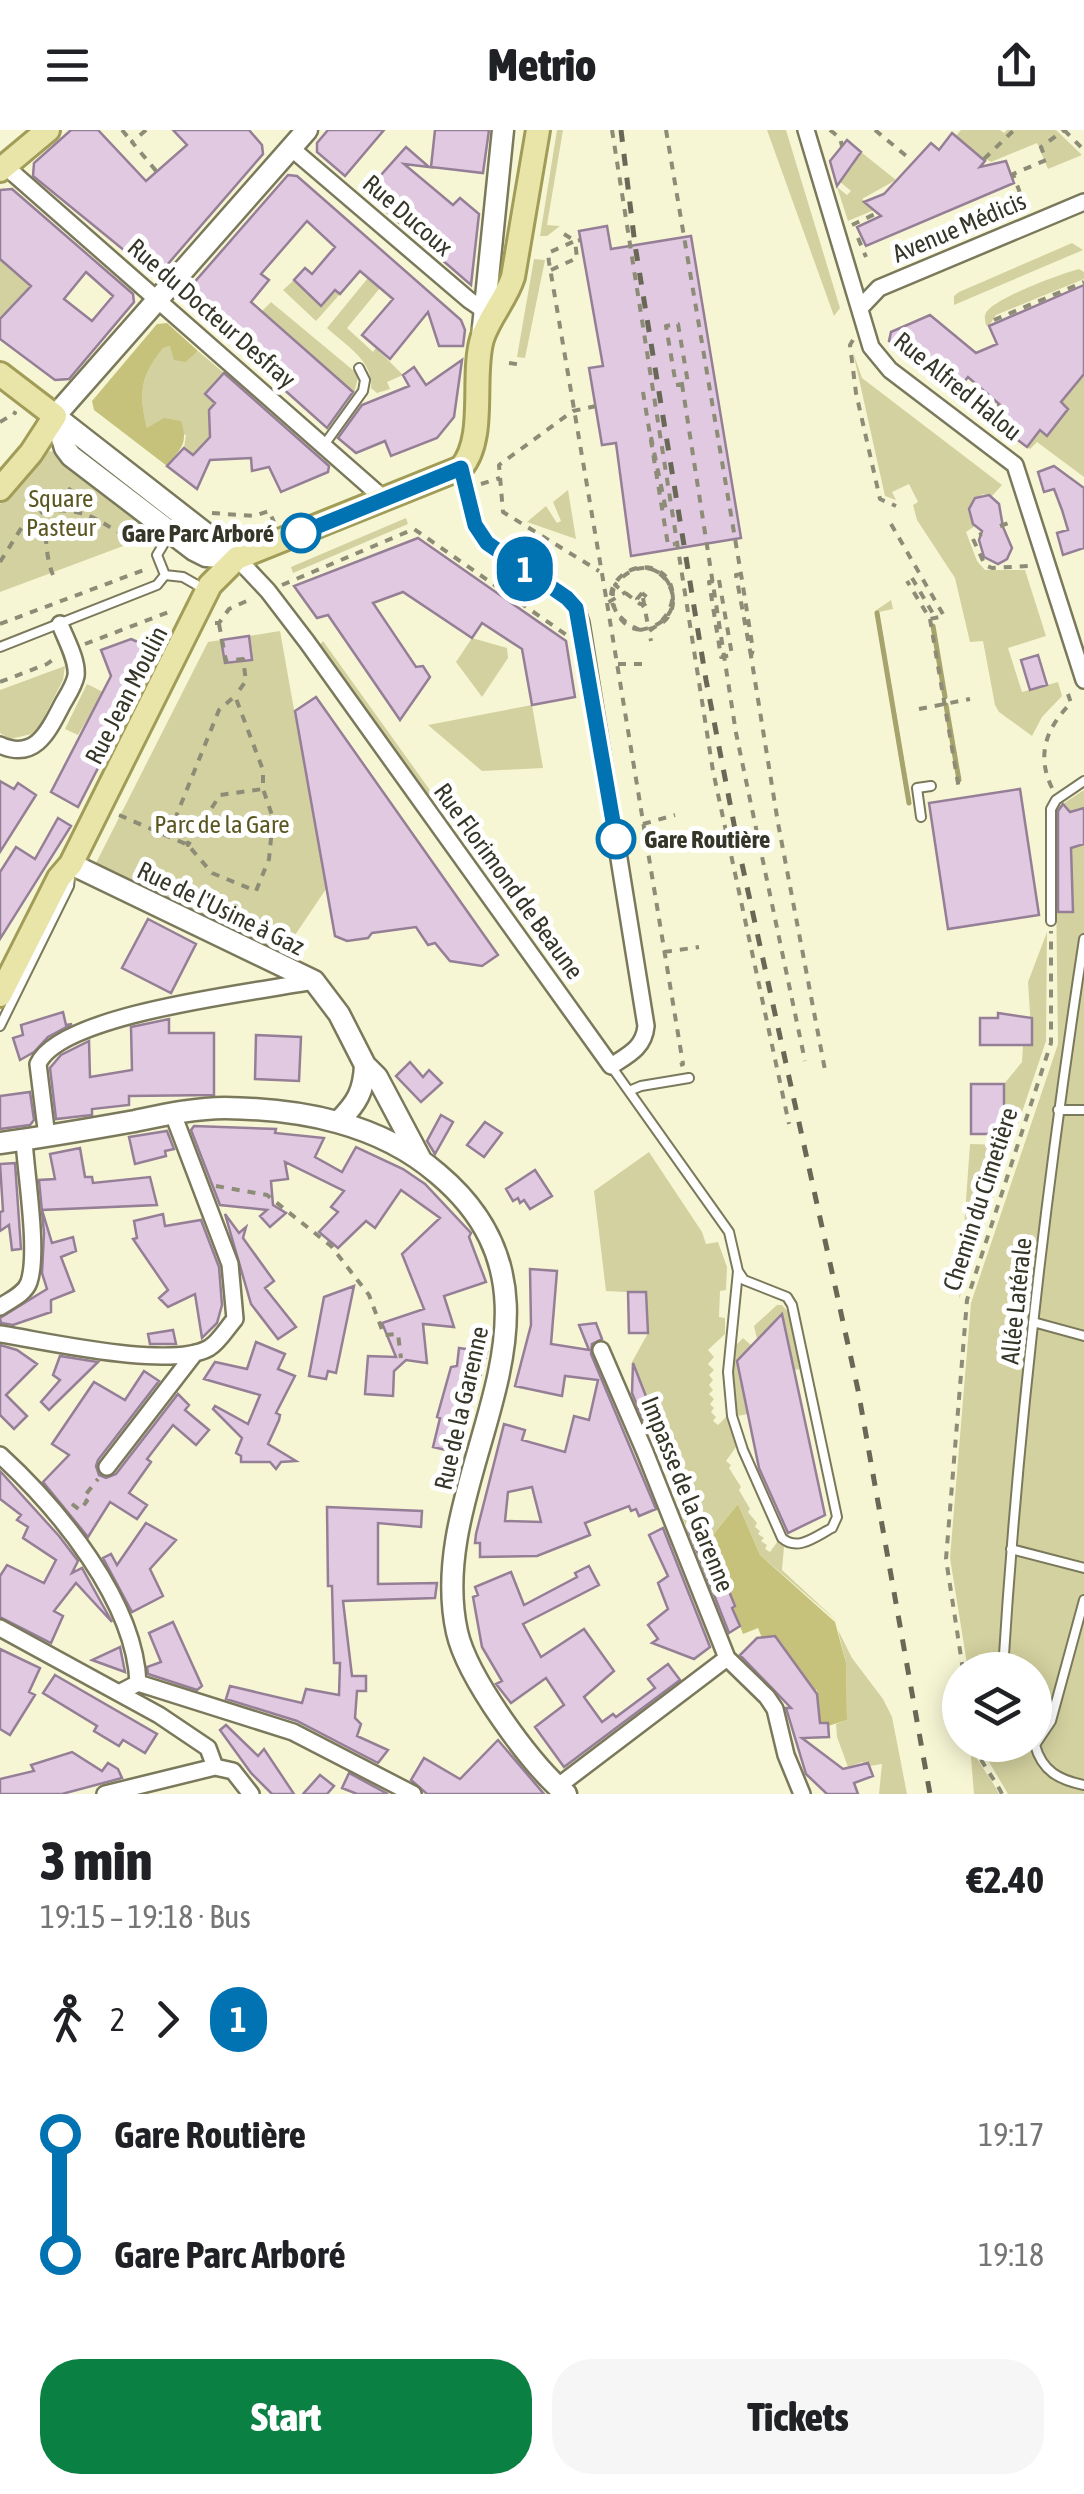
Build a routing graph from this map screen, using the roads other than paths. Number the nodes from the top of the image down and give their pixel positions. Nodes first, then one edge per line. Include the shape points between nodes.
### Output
1 (48, 130) edge
2 (307, 130) edge
3 (504, 130) edge
4 (538, 130) edge
5 (806, 130) edge
6 (292, 148) junction
7 (2, 168) edge
8 (1084, 202) edge
9 (160, 300) junction
10 (860, 308) junction
11 (489, 314) junction
12 (359, 368) dead end
13 (0, 374) edge
14 (56, 416) junction
15 (324, 445) junction
16 (461, 468) junction
17 (0, 489) edge
18 (384, 499) junction
19 (170, 530) junction
20 (237, 558) junction
21 (165, 574) junction
22 (208, 591) junction
23 (60, 624) junction
24 (0, 646) edge
25 (1084, 680) edge
26 (0, 745) edge
27 (1084, 780) edge
28 (931, 786) dead end
29 (922, 817) dead end
30 (70, 864) junction
31 (1051, 922) road end
32 (1084, 939) edge
33 (314, 981) junction
34 (0, 995) edge
35 (0, 1026) edge
36 (366, 1065) junction
37 (611, 1066) junction
38 (689, 1078) dead end
39 (629, 1091) junction
40 (1058, 1110) junction
41 (1084, 1110) edge
42 (173, 1114) junction
43 (339, 1121) junction
44 (47, 1137) junction
45 (24, 1140) junction
46 (0, 1143) edge
47 (420, 1159) junction
48 (738, 1271) junction
49 (0, 1307) edge
50 (1033, 1322) junction
51 (0, 1334) edge
52 (1084, 1336) edge
53 (601, 1350) dead end
54 (195, 1353) junction
55 (0, 1455) edge
56 (106, 1468) road end
57 (1011, 1549) junction
58 (1084, 1568) edge
59 (1084, 1600) edge
60 (0, 1628) edge
61 (1004, 1652) edge
62 (728, 1658) junction
63 (138, 1683) junction
64 (121, 1692) junction
65 (1052, 1717) edge
66 (1042, 1762) edge
67 (215, 1767) junction
68 (1084, 1786) edge
69 (563, 1792) edge
70 (106, 1794) edge
71 (251, 1794) edge
72 (412, 1794) edge
73 (802, 1794) edge

1 - 7 main road
2 - 6 street
3 - 11 street
4 - 11 main road via 507,296
5 - 10 street, Rue Alfred Halou
6 - 9 street
6 - 11 street, Rue Ducoux
7 - 9 street, Rue du Docteur Desfray
8 - 10 street, Avenue Médicis via 880,288
9 - 14 street
9 - 15 street, Rue du Docteur Desfray
10 - 25 street, Rue Alfred Halou via 871,347 890,370 1014,464
11 - 16 main road via 470,454
12 - 15 lane via 364,390
13 - 14 main road
14 - 17 main road
14 - 19 street via 71,456
14 - 20 street
15 - 18 street, Rue du Docteur Desfray
16 - 18 main road
16 - 37 street via 478,533 576,608 646,1026 639,1048
18 - 20 main road
19 - 20 street via 206,556
19 - 21 lane via 157,555
20 - 22 main road, Rue Jean Moulin
20 - 37 street, Rue Florimond de Beaune via 268,591
21 - 22 lane
21 - 23 lane via 157,585
22 - 30 main road, Rue Jean Moulin
23 - 24 lane
23 - 26 street via 76,676 46,737 20,752
27 - 31 lane via 1051,809
28 - 29 lane via 916,788
30 - 33 street, Rue de l'Usine à Gaz
30 - 34 main road, Rue Jean Moulin
30 - 35 lane, Rue Jean Moulin via 69,886
32 - 40 lane, Allée Latérale
33 - 36 street, Rue de l'Usine à Gaz
33 - 44 street via 128,1015 60,1044 38,1064
36 - 43 street via 357,1104
36 - 47 street, Rue de l'Usine à Gaz
37 - 39 lane, Rue Florimond de Beaune
38 - 39 lane
39 - 48 lane, Rue Florimond de Beaune via 726,1226
40 - 41 lane
40 - 50 lane, Allée Latérale
42 - 43 street, Rue de la Garenne via 223,1108
42 - 44 street, Rue de la Garenne
42 - 54 street via 230,1264 235,1319 212,1346
43 - 47 street, Rue de la Garenne
44 - 45 street, Rue de la Garenne
45 - 46 street, Rue de la Garenne
45 - 49 street via 30,1280
47 - 69 street, Rue de la Garenne via 482,1224 501,1269 508,1316 503,1360 466,1495 453,1591 456,1631 468,1667 494,1708
48 - 48 lane, Rue Florimond de Beaune via 729,1346 732,1416 782,1538 792,1545 832,1528 837,1517 792,1306
50 - 52 lane
50 - 57 lane, Allée Latérale
51 - 54 street via 142,1355
53 - 62 street, Impasse de la Garenne
54 - 56 street
55 - 63 street via 63,1523 111,1595
57 - 58 lane
57 - 61 lane, Allée Latérale
59 - 65 lane
60 - 64 street
62 - 69 street
62 - 73 street, Impasse de la Garenne via 776,1710
63 - 64 street
63 - 72 street via 293,1732
64 - 67 street via 208,1748
66 - 68 lane via 1062,1780
67 - 70 street
67 - 71 street via 233,1771

